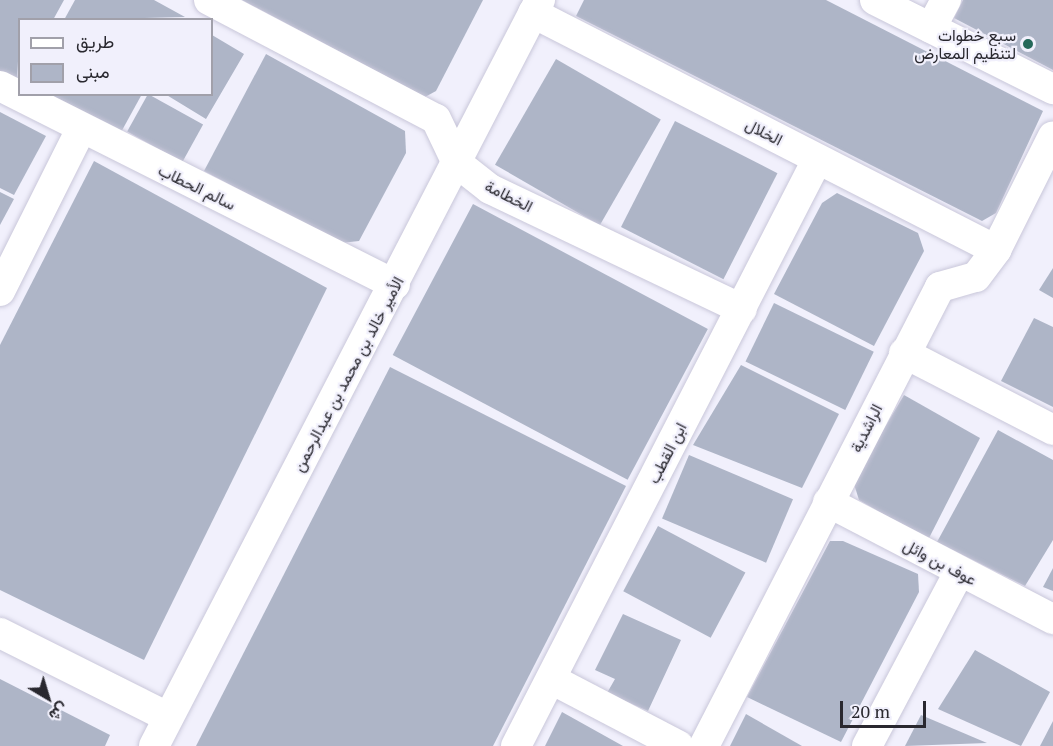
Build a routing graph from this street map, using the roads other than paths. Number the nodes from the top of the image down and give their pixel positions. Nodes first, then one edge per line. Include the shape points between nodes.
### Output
1 (209, 0) edge
2 (875, 0) edge
3 (946, 0) edge
4 (536, 7) edge
5 (931, 28) junction
6 (0, 86) edge
7 (1053, 89) edge
8 (18, 96) edge
9 (19, 96) edge
10 (81, 129) junction
11 (1053, 136) edge
12 (817, 160) junction
13 (458, 163) junction
14 (996, 250) junction
15 (395, 285) junction
16 (0, 291) edge
17 (742, 309) junction
18 (904, 353) junction
19 (1053, 430) edge
20 (828, 502) junction
21 (959, 572) junction
22 (1053, 619) edge
23 (0, 633) edge
24 (550, 679) junction
25 (168, 717) junction
26 (154, 746) edge
27 (516, 746) edge
28 (679, 746) edge
29 (704, 746) edge
30 (867, 746) edge

1 - 13 street, الخطامة via 436,119
2 - 5 street
3 - 5 street
4 - 12 street, الخلال
4 - 13 street, الأمير خالد بن محمد بن عبدالرحمن
5 - 7 street
6 - 8 street, سالم الحطاب
9 - 10 street, سالم الحطاب
10 - 15 street, سالم الحطاب
10 - 16 street
11 - 14 street, الراشدية
12 - 14 street, الخلال
12 - 17 street, ابن القطب
13 - 15 street, الأمير خالد بن محمد بن عبدالرحمن
13 - 17 street, الخطامة via 490,189
14 - 18 street, الراشدية via 976,277 940,286
15 - 25 street, الأمير خالد بن محمد بن عبدالرحمن
17 - 24 street, ابن القطب
18 - 19 street
18 - 20 street, الراشدية
20 - 21 street, عوف بن وائل
20 - 29 street, الراشدية
21 - 22 street, عوف بن وائل
21 - 30 street
23 - 25 street
24 - 27 street, ابن القطب
24 - 28 street
25 - 26 street, الأمير خالد بن محمد بن عبدالرحمن

